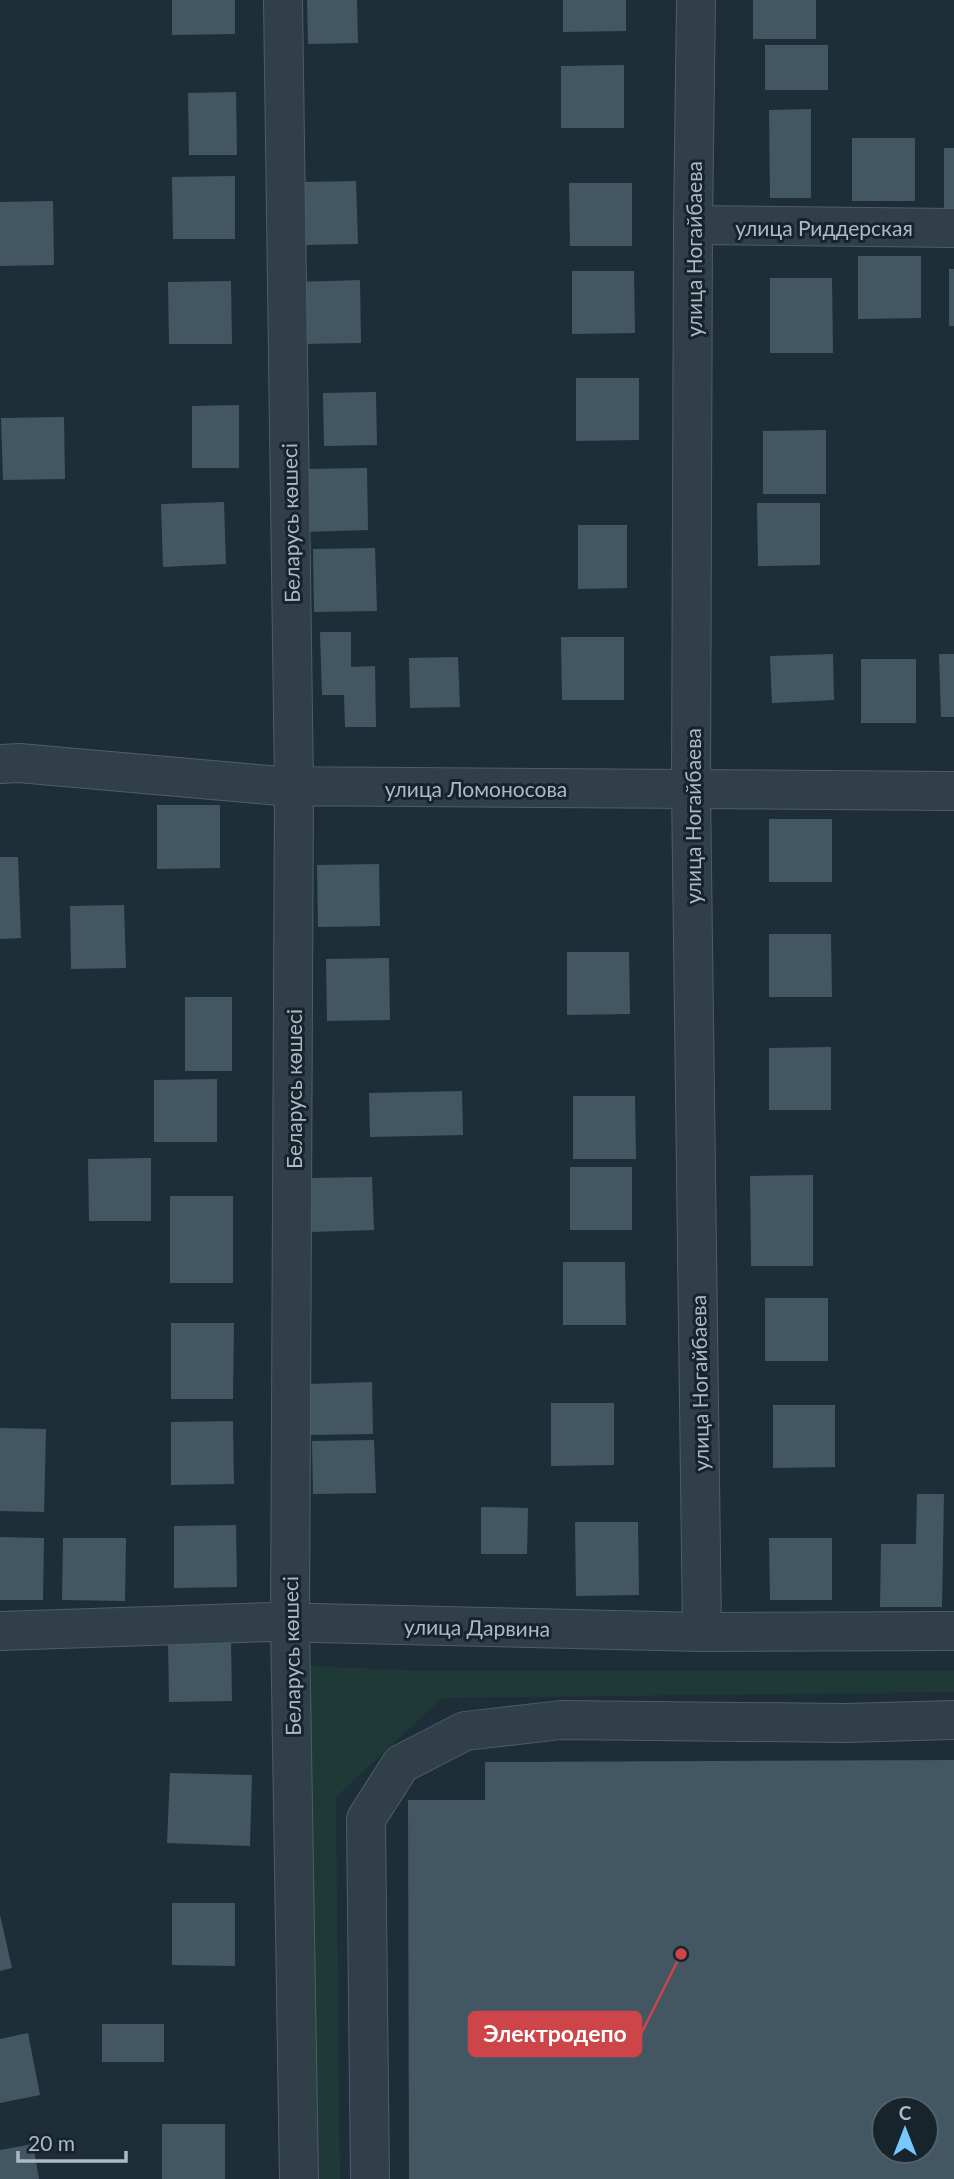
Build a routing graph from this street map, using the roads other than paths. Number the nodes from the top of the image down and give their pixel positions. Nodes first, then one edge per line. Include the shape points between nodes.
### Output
1 (283, 0) edge
2 (696, 0) edge
3 (693, 226) junction
4 (954, 228) edge
5 (0, 764) edge
6 (294, 786) junction
7 (691, 789) junction
8 (954, 791) edge
9 (290, 1623) junction
10 (0, 1631) edge
11 (954, 1631) edge
12 (702, 1633) junction
13 (954, 1720) edge
14 (299, 2179) edge
15 (370, 2179) edge

1 - 6 street, Беларусь көшесі
2 - 3 street, улица Ногайбаева
3 - 4 street, улица Риддерская
3 - 7 street, улица Ногайбаева
5 - 6 street, улица Ломоносова
6 - 7 street, улица Ломоносова
6 - 9 street, Беларусь көшесі
7 - 8 street, улица Ломоносова
7 - 12 street, улица Ногайбаева
9 - 10 street, улица Дарвина
9 - 12 street, улица Дарвина
9 - 14 street, Беларусь көшесі
11 - 12 street, улица Дарвина
13 - 15 street via 561,1720 465,1731 401,1763 366,1819

